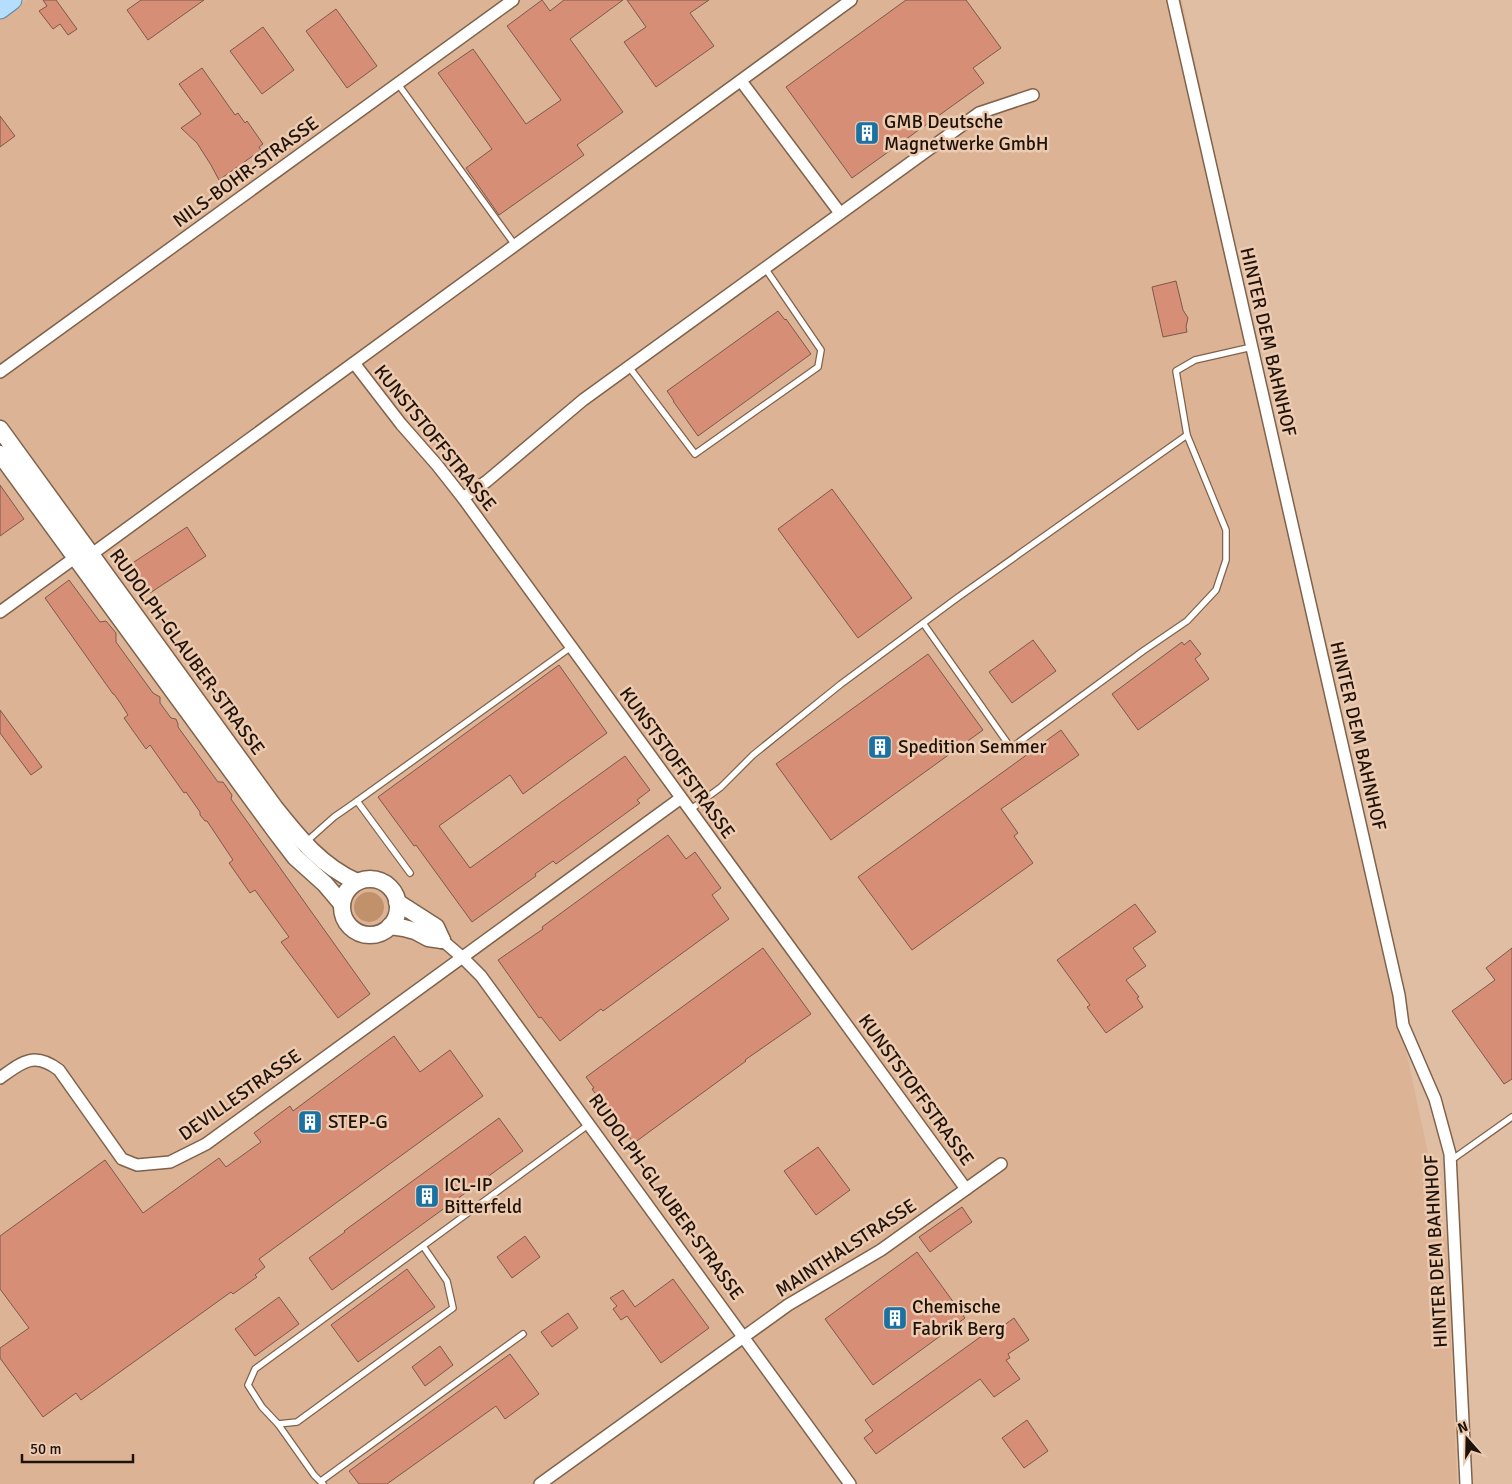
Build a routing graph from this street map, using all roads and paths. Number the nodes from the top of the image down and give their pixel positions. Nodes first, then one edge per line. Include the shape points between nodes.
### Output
1 (12, 0) edge
2 (513, 0) edge
3 (851, 0) edge
4 (1173, 0) edge
5 (0, 8) edge
6 (741, 81) junction
7 (398, 84) junction
8 (1033, 95) dead end
9 (840, 213) junction
10 (515, 245) junction
11 (765, 268) junction
12 (1252, 348) junction
13 (354, 363) junction
14 (628, 367) junction
15 (0, 372) edge
16 (0, 429) edge
17 (1187, 435) junction
18 (0, 454) edge
19 (463, 498) junction
20 (85, 553) junction
21 (0, 612) edge
22 (923, 623) junction
23 (571, 647) junction
24 (681, 798) junction
25 (357, 802) junction
26 (690, 810) junction
27 (305, 843) junction
28 (410, 873) dead end
29 (357, 882) junction
30 (397, 902) junction
31 (342, 904) junction
32 (390, 926) junction
33 (442, 940) junction
34 (463, 958) junction
35 (0, 1078) edge
36 (1512, 1116) edge
37 (588, 1125) junction
38 (1450, 1161) junction
39 (1001, 1164) dead end
40 (966, 1189) junction
41 (423, 1246) junction
42 (523, 1334) dead end
43 (744, 1338) junction
44 (278, 1424) junction
45 (322, 1483) edge
46 (540, 1484) edge
47 (850, 1484) edge
48 (1466, 1484) edge

1 - 5 main road
2 - 7 street, NILS-BOHR-STRASSE
3 - 6 street
4 - 12 street, HINTER DEM BAHNHOF
6 - 9 street
6 - 10 street
7 - 10 lane
7 - 15 street, NILS-BOHR-STRASSE
8 - 9 street via 979,113
9 - 11 street
10 - 13 street
11 - 14 street
11 - 14 lane via 821,350 818,367 695,454
12 - 17 lane via 1195,360 1176,371
12 - 38 street, HINTER DEM BAHNHOF via 1397,985 1403,1025 1435,1099
13 - 19 street, KUNSTSTOFFSTRASSE
13 - 20 street
14 - 19 street
16 - 20 street, RUDOLPH-GLAUBER-STRASSE
17 - 22 lane
17 - 22 lane via 1226,530 1226,560 1216,590 1187,621 1011,748
18 - 20 street, RUDOLPH-GLAUBER-STRASSE
19 - 23 street, KUNSTSTOFFSTRASSE
20 - 21 street
20 - 27 street, RUDOLPH-GLAUBER-STRASSE via 275,808
20 - 31 street, RUDOLPH-GLAUBER-STRASSE via 276,832
22 - 26 lane via 760,749 721,787
23 - 24 street, KUNSTSTOFFSTRASSE
23 - 25 lane
24 - 26 street, KUNSTSTOFFSTRASSE
24 - 34 street, DEVILLESTRASSE
25 - 27 lane
25 - 28 lane
26 - 40 street, KUNSTSTOFFSTRASSE
27 - 29 street, RUDOLPH-GLAUBER-STRASSE via 336,871
29 - 30 street, RUDOLPH-GLAUBER-STRASSE via 367,879 382,882 390,888
29 - 31 street via 347,891
30 - 32 street via 396,918
30 - 33 street, RUDOLPH-GLAUBER-STRASSE via 436,927
31 - 32 street, RUDOLPH-GLAUBER-STRASSE via 344,918 358,932 378,934
32 - 33 street, RUDOLPH-GLAUBER-STRASSE
33 - 34 street, RUDOLPH-GLAUBER-STRASSE
34 - 35 street, DEVILLESTRASSE via 206,1144 170,1162 137,1165 122,1159 53,1065 39,1060 26,1061
34 - 37 street, RUDOLPH-GLAUBER-STRASSE via 485,982
36 - 38 lane
37 - 41 lane
37 - 43 street, RUDOLPH-GLAUBER-STRASSE
38 - 48 street, HINTER DEM BAHNHOF
39 - 40 street, MAINTHALSTRASSE
40 - 43 street, MAINTHALSTRASSE via 881,1250 804,1295
41 - 44 lane via 255,1369 248,1385
41 - 44 lane via 447,1280 453,1308 297,1422
42 - 45 lane
43 - 46 street, MAINTHALSTRASSE
43 - 47 street, RUDOLPH-GLAUBER-STRASSE
44 - 45 lane

